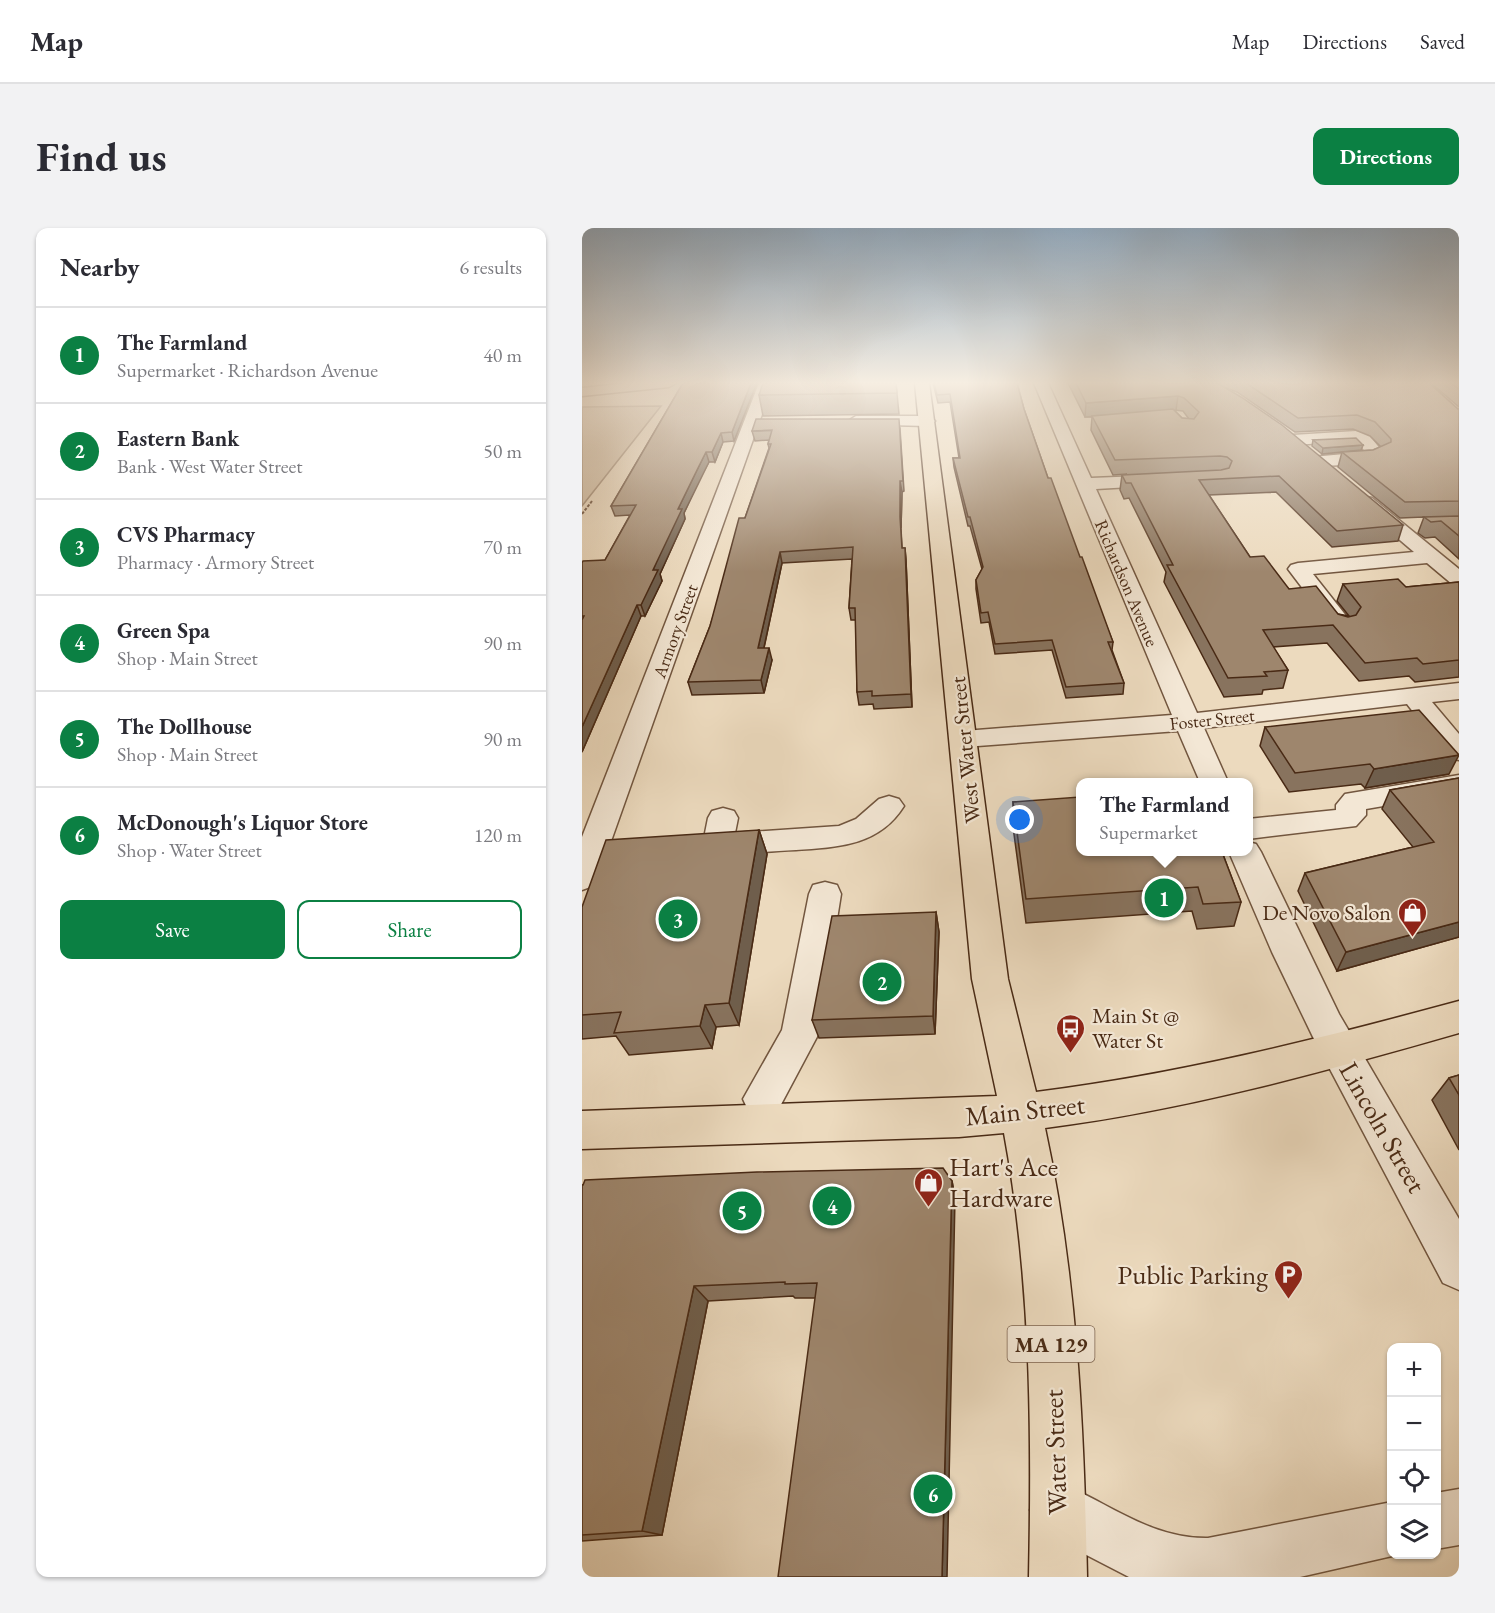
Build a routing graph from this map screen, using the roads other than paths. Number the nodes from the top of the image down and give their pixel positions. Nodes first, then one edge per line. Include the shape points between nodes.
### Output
1 (753, 446) edge
2 (930, 446) edge
3 (1073, 446) edge
4 (1299, 446) edge
5 (1370, 446) edge
6 (1318, 461) junction
7 (1336, 476) edge
8 (1185, 479) edge
9 (1084, 484) junction
10 (1353, 490) edge
11 (1427, 525) edge
12 (1395, 526) junction
13 (1431, 557) junction
14 (1459, 580) edge
15 (1342, 624) edge
16 (1459, 691) edge
17 (1413, 696) junction
18 (1187, 722) junction
19 (964, 739) junction
20 (1459, 752) edge
21 (1212, 778) edge
22 (1459, 784) edge
23 (889, 806) dead end
24 (723, 818) dead end
25 (1253, 828) edge
26 (1247, 856) edge
27 (582, 878) edge
28 (825, 894) dead end
29 (1459, 1017) edge
30 (1340, 1051) junction
31 (763, 1099) dead end
32 (1021, 1113) junction
33 (582, 1130) edge
34 (1459, 1267) edge
35 (1058, 1510) junction
36 (1459, 1517) edge
37 (1441, 1520) edge
38 (1387, 1531) edge
39 (1058, 1577) edge

1 - 27 street, Armory Street
2 - 19 main road, West Water Street
3 - 9 street, Richardson Avenue
4 - 6 street
5 - 6 street via 1377,454 1373,457
6 - 7 street
8 - 9 street
9 - 18 street, Richardson Avenue
10 - 12 street
11 - 12 street
12 - 13 street
13 - 14 street
13 - 15 street via 1298,569
16 - 17 street, Foster Street
17 - 18 street, Foster Street
17 - 20 street
18 - 19 street, Foster Street
18 - 21 street, Richardson Avenue
19 - 32 main road, West Water Street via 990,979
22 - 25 street via 1355,801 1351,815 1345,819
23 - 24 street via 858,831 821,839 726,844 719,838
26 - 30 street via 1288,950
28 - 31 street via 800,1033
29 - 30 main road, Main Street
30 - 32 main road, Main Street via 1188,1085
30 - 34 street, Lincoln Street
32 - 33 main road, Main Street
32 - 35 main road, Water Street / MA 129 via 1037,1192 1048,1283
35 - 38 street via 1150,1558 1185,1568 1208,1567
35 - 39 main road, Water Street / MA 129
36 - 37 street

